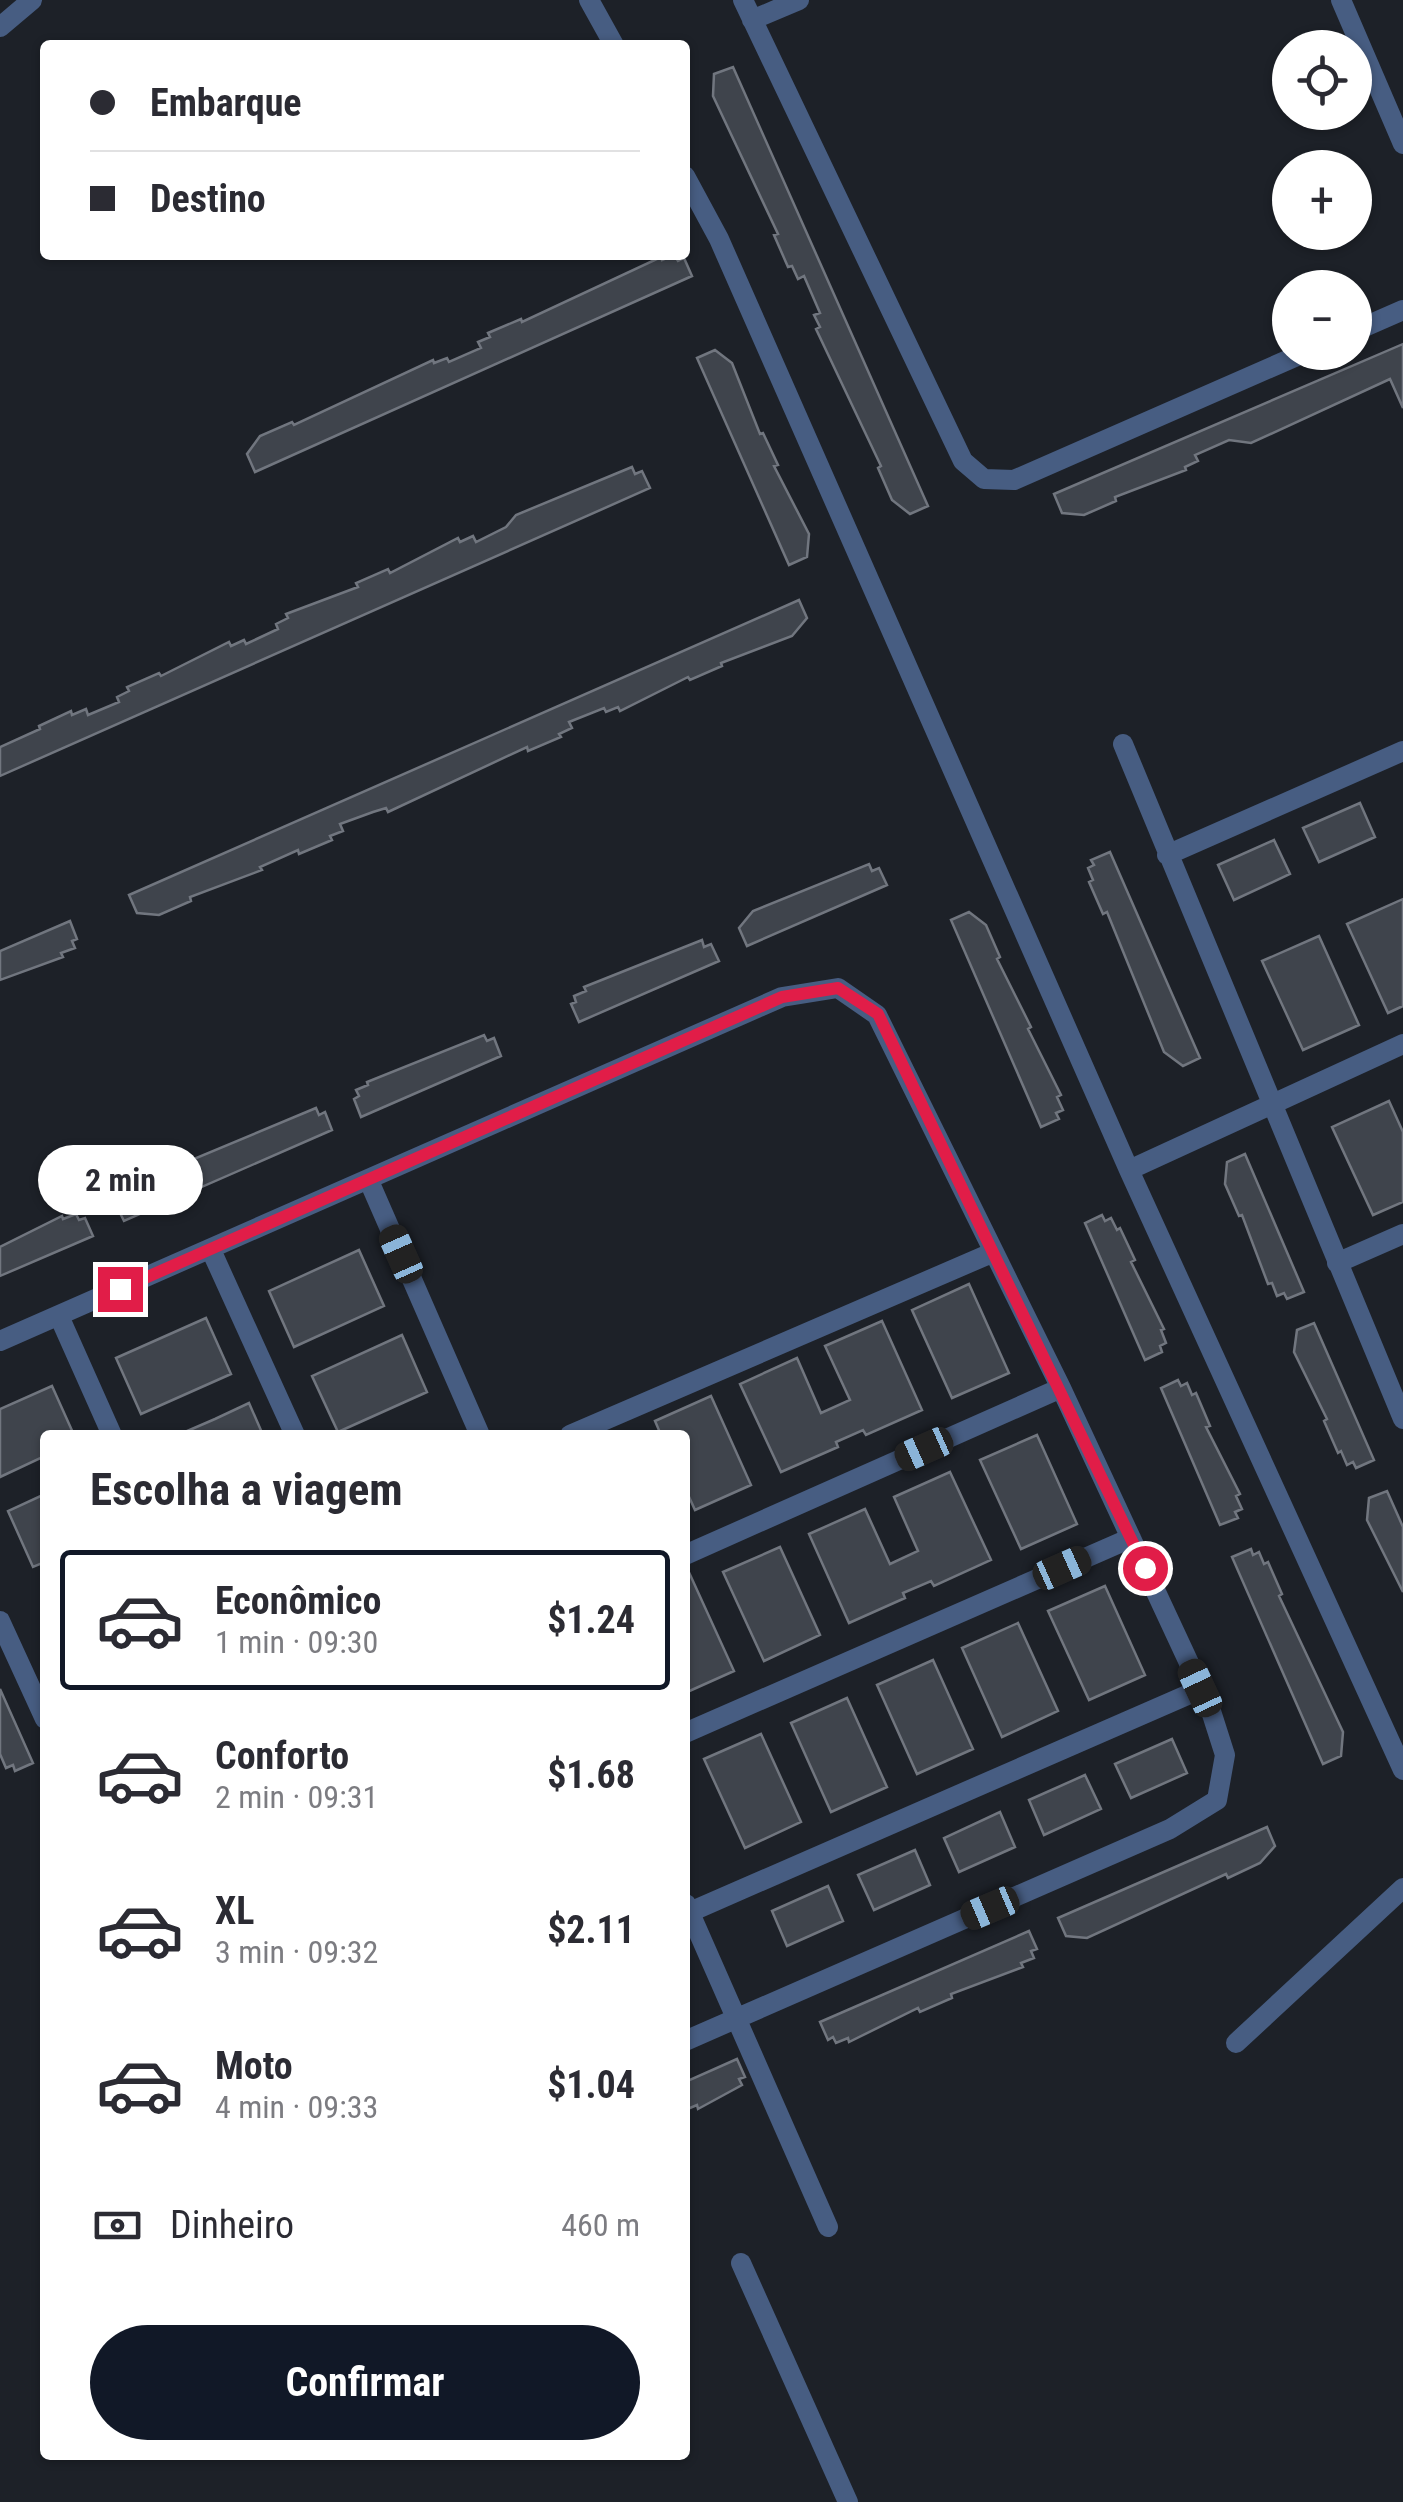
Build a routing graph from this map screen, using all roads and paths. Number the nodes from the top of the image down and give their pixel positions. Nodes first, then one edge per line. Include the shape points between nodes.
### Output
1 (32, 0) edge
2 (589, 0) edge
3 (744, 0) edge
4 (798, 0) edge
5 (1341, 0) edge
6 (752, 20) junction
7 (0, 27) edge
8 (611, 40) edge
9 (1403, 144) edge
10 (690, 185) edge
11 (1403, 310) edge
12 (1372, 324) edge
13 (1272, 367) edge
14 (1123, 744) dead end
15 (1403, 751) edge
16 (1168, 855) junction
17 (1403, 1044) edge
18 (1269, 1104) junction
19 (1130, 1170) junction
20 (369, 1181) junction
21 (1403, 1234) edge
22 (211, 1250) junction
23 (994, 1252) junction
24 (1338, 1263) junction
25 (59, 1316) junction
26 (0, 1341) edge
27 (1061, 1388) junction
28 (1403, 1416) edge
29 (110, 1430) edge
30 (292, 1430) edge
31 (478, 1430) edge
32 (582, 1430) edge
33 (1131, 1538) junction
34 (690, 1553) edge
35 (0, 1621) edge
36 (1200, 1688) junction
37 (40, 1708) edge
38 (690, 1732) edge
39 (1403, 1770) edge
40 (1403, 1888) edge
41 (690, 1906) edge
42 (690, 1912) edge
43 (737, 2018) junction
44 (690, 2039) edge
45 (1236, 2043) dead end
46 (828, 2226) dead end
47 (740, 2264) dead end
48 (848, 2502) edge

1 - 7 street
2 - 8 street
3 - 6 street
4 - 6 street
5 - 9 street
6 - 13 street via 962,461 984,479 1014,480
10 - 19 street
11 - 12 street
14 - 16 street
15 - 16 street
16 - 18 street
17 - 18 street
18 - 19 street
18 - 24 street
19 - 39 street
20 - 22 street
20 - 23 street via 782,997 838,988 878,1014
20 - 31 street
21 - 24 street
22 - 25 street
22 - 30 street
23 - 27 street
23 - 32 street
24 - 28 street
25 - 26 street
25 - 29 street
27 - 33 street
27 - 34 street
33 - 36 street
33 - 38 street
35 - 37 street
36 - 41 street
36 - 43 street via 1225,1755 1217,1800 1170,1829
40 - 45 street
42 - 43 street
43 - 44 street
43 - 46 street
47 - 48 street

